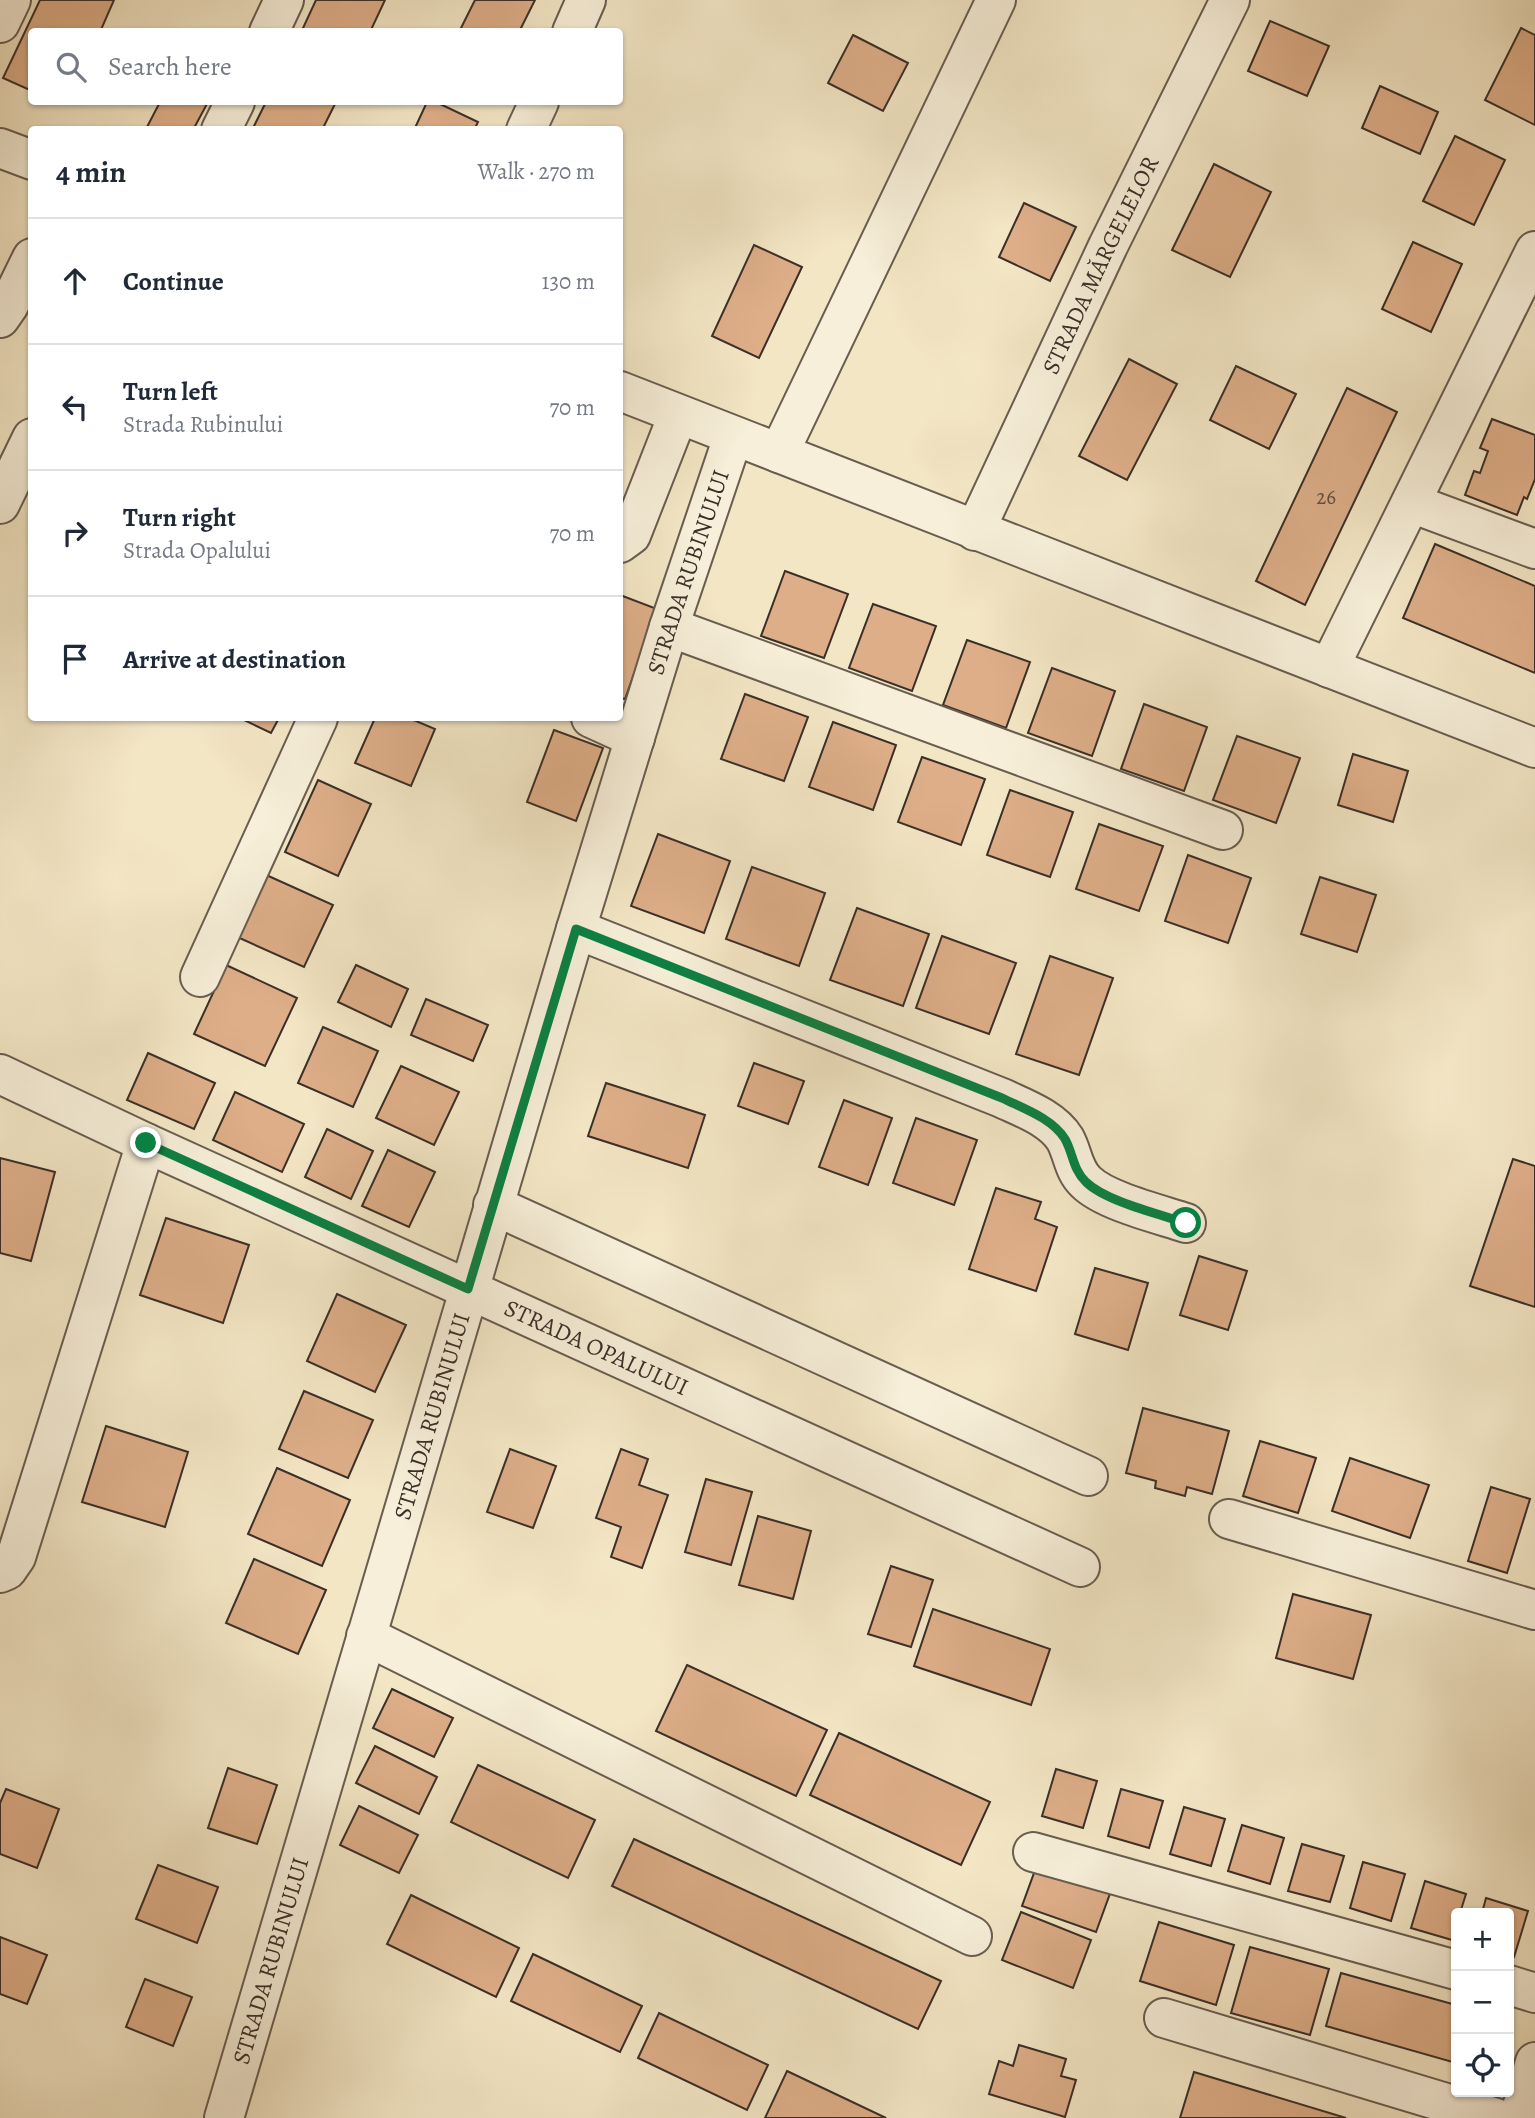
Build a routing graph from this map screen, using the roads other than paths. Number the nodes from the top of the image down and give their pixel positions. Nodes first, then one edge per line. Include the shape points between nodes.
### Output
1 (11, 0) edge
2 (284, 0) edge
3 (586, 0) edge
4 (996, 0) edge
5 (1230, 0) edge
6 (0, 23) edge
7 (271, 28) edge
8 (574, 28) edge
9 (234, 105) edge
10 (538, 105) edge
11 (223, 126) edge
12 (528, 126) edge
13 (0, 148) edge
14 (28, 158) edge
15 (1535, 251) edge
16 (28, 266) edge
17 (0, 318) edge
18 (623, 392) edge
19 (678, 415) junction
20 (733, 437) junction
21 (28, 446) edge
22 (779, 453) junction
23 (1411, 503) junction
24 (0, 504) edge
25 (975, 531) junction
26 (623, 542) edge
27 (1535, 549) edge
28 (669, 627) junction
29 (1329, 668) junction
30 (317, 721) edge
31 (598, 721) edge
32 (635, 738) junction
33 (1535, 748) edge
34 (1223, 830) dead end
35 (576, 929) junction
36 (200, 977) dead end
37 (0, 1074) edge
38 (146, 1143) junction
39 (494, 1205) junction
40 (1186, 1223) dead end
41 (468, 1289) junction
42 (1088, 1476) dead end
43 (1229, 1519) dead end
44 (1080, 1567) dead end
45 (0, 1573) edge
46 (1535, 1610) edge
47 (366, 1636) junction
48 (1033, 1852) dead end
49 (972, 1936) dead end
50 (1451, 1969) edge
51 (1514, 1987) edge
52 (1535, 1993) edge
53 (1164, 2018) dead end
54 (1535, 2062) edge
55 (224, 2118) edge
56 (1496, 2118) edge
57 (1519, 2118) edge

1 - 6 street
2 - 7 street
3 - 8 street
4 - 22 street
5 - 25 street, STRADA MĂRGELELOR
9 - 11 street
10 - 12 street
13 - 14 street
15 - 23 street
16 - 17 street
18 - 19 street
19 - 20 street
19 - 26 street via 631,535
20 - 22 street
20 - 28 street, STRADA RUBINULUI
21 - 24 street
22 - 25 street
23 - 27 street
23 - 29 street
25 - 29 street
28 - 32 street, STRADA RUBINULUI
28 - 34 street
29 - 33 street
30 - 36 street
31 - 32 street
32 - 35 street, STRADA RUBINULUI
35 - 39 street, STRADA RUBINULUI
35 - 40 street via 1034,1113 1065,1138 1083,1180 1096,1191
37 - 38 street, STRADA OPALULUI
38 - 41 street, STRADA OPALULUI
38 - 45 street via 16,1557
39 - 41 street, STRADA RUBINULUI
39 - 42 street
41 - 44 street, STRADA OPALULUI
41 - 47 street, STRADA RUBINULUI
43 - 46 street
47 - 49 street
47 - 55 street, STRADA RUBINULUI
48 - 50 street
51 - 52 street
53 - 56 street
54 - 57 street

